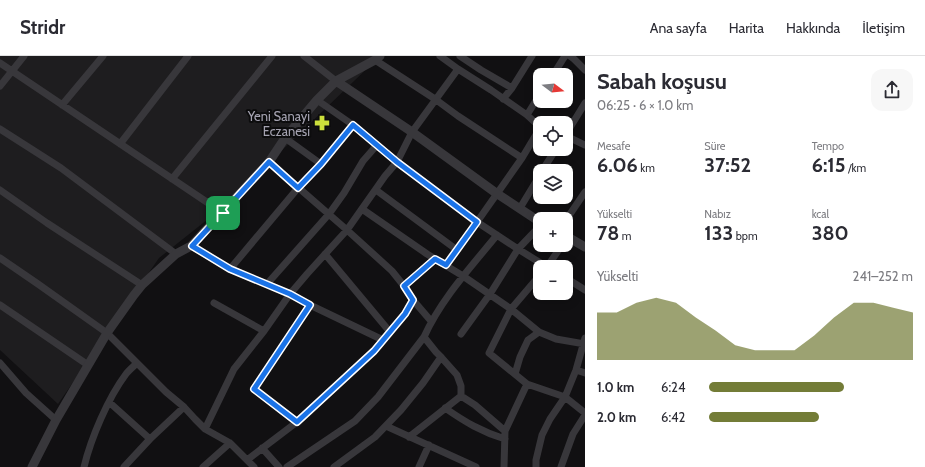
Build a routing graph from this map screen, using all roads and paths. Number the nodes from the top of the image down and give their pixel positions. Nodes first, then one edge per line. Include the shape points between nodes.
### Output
1 (24, 56) edge
2 (103, 56) edge
3 (188, 56) edge
4 (272, 56) edge
5 (304, 56) edge
6 (440, 56) edge
7 (460, 56) edge
8 (532, 56) edge
9 (565, 56) edge
10 (570, 56) edge
11 (583, 56) edge
12 (378, 58) edge
13 (0, 63) edge
14 (579, 64) junction
15 (557, 68) edge
16 (458, 69) junction
17 (585, 70) edge
18 (12, 71) junction
19 (336, 81) junction
20 (0, 86) edge
21 (512, 88) junction
22 (436, 99) junction
23 (503, 99) junction
24 (317, 100) junction
25 (585, 103) edge
26 (533, 104) edge
27 (62, 105) junction
28 (526, 115) junction
29 (533, 121) edge
30 (573, 123) edge
31 (353, 125) junction
32 (0, 129) edge
33 (412, 132) junction
34 (285, 138) junction
35 (573, 138) edge
36 (533, 139) edge
37 (120, 144) junction
38 (585, 144) edge
39 (377, 145) junction
40 (522, 158) junction
41 (269, 162) junction
42 (397, 162) junction
43 (321, 164) junction
44 (172, 179) junction
45 (533, 187) edge
46 (298, 188) junction
47 (0, 190) edge
48 (376, 190) junction
49 (585, 192) edge
50 (496, 193) junction
51 (582, 202) edge
52 (520, 208) junction
53 (362, 209) junction
54 (573, 212) edge
55 (223, 213) junction
56 (329, 214) junction
57 (533, 217) edge
58 (477, 222) junction
59 (347, 230) junction
60 (533, 233) edge
61 (497, 235) junction
62 (573, 241) edge
63 (192, 246) junction
64 (585, 247) edge
65 (518, 249) junction
66 (457, 250) junction
67 (176, 254) junction
68 (325, 254) junction
69 (0, 258) edge
70 (435, 259) junction
71 (536, 260) edge
72 (446, 265) junction
73 (230, 269) junction
74 (463, 276) junction
75 (573, 282) edge
76 (267, 284) junction
77 (533, 284) edge
78 (142, 285) junction
79 (404, 286) junction
80 (585, 290) edge
81 (290, 294) junction
82 (490, 294) junction
83 (413, 300) junction
84 (214, 302) dead end
85 (0, 305) edge
86 (310, 305) junction
87 (512, 309) junction
88 (431, 321) junction
89 (264, 331) junction
90 (390, 332) junction
91 (539, 332) junction
92 (107, 334) junction
93 (461, 334) dead end
94 (424, 337) junction
95 (383, 340) junction
96 (584, 342) edge
97 (442, 357) junction
98 (0, 363) edge
99 (137, 363) junction
100 (88, 365) junction
101 (576, 370) junction
102 (585, 373) edge
103 (515, 374) junction
104 (527, 384) junction
105 (461, 396) junction
106 (565, 397) junction
107 (109, 402) junction
108 (184, 407) junction
109 (445, 408) junction
110 (585, 414) edge
111 (56, 420) junction
112 (297, 422) junction
113 (386, 426) junction
114 (205, 429) junction
115 (505, 435) junction
116 (410, 437) junction
117 (150, 439) junction
118 (230, 443) junction
119 (428, 445) junction
120 (262, 448) junction
121 (247, 460) junction
122 (84, 464) edge
123 (32, 467) edge
124 (92, 467) edge
125 (124, 467) edge
126 (203, 467) edge
127 (254, 467) edge
128 (279, 467) edge
129 (287, 467) edge
130 (334, 467) edge
131 (419, 467) edge
132 (476, 467) edge
133 (504, 467) edge
134 (536, 467) edge
135 (561, 467) edge

1 - 18 street
2 - 27 street
3 - 37 street
4 - 44 street
5 - 19 street
6 - 16 street
7 - 21 street
8 - 21 street
9 - 15 street
10 - 14 street
11 - 14 street
12 - 19 street
12 - 22 street
13 - 18 street
14 - 17 street
16 - 22 street
16 - 23 street
18 - 20 street
18 - 27 street
19 - 24 street
19 - 33 street
21 - 23 street
22 - 33 street
22 - 40 street
23 - 28 street
24 - 31 street
24 - 34 street
25 - 30 street
26 - 28 street
27 - 37 street
28 - 29 street
31 - 39 street
31 - 43 street
32 - 67 street via 61,168
33 - 42 street
33 - 50 street
34 - 41 street
34 - 43 street
35 - 38 street
36 - 40 street
37 - 44 street
39 - 42 street
39 - 56 street via 363,161
40 - 50 street
41 - 46 street
41 - 55 street
42 - 48 street
42 - 58 street
43 - 46 street
44 - 55 street
45 - 52 street
46 - 56 street
46 - 73 street
47 - 78 street
48 - 53 street
48 - 66 street
49 - 51 street
50 - 52 street
50 - 58 street
51 - 54 street
52 - 57 street
53 - 59 street
53 - 70 street
55 - 63 street
56 - 59 street
56 - 76 street
58 - 61 street
58 - 66 street
59 - 68 street
59 - 79 street via 392,271
60 - 65 street
61 - 65 street
61 - 74 street
62 - 64 street
63 - 67 street
63 - 73 street
65 - 71 street
65 - 82 street
66 - 72 street
67 - 78 street
68 - 81 street
68 - 90 street
69 - 92 street
70 - 72 street
70 - 79 street
72 - 74 street
73 - 76 street
74 - 82 street
74 - 88 street
75 - 80 street
76 - 81 street
77 - 87 street
78 - 92 street
79 - 83 street
81 - 86 street
81 - 89 street
82 - 87 street
82 - 93 street
83 - 88 street
83 - 90 street
84 - 89 street
85 - 100 street
86 - 95 street
86 - 112 street via 254,389
87 - 91 street
87 - 103 street via 490,353
88 - 94 street
89 - 114 street via 234,369
90 - 95 street
91 - 96 street via 556,339
91 - 103 street via 528,340
92 - 99 street
92 - 100 street
94 - 97 street
94 - 129 street via 378,397 355,421
95 - 112 street
96 - 101 street
97 - 105 street via 457,375 462,386
97 - 113 street
98 - 111 street via 26,393
99 - 107 street via 127,373
99 - 108 street
100 - 111 street
101 - 102 street
101 - 106 street
103 - 104 street
104 - 106 street
104 - 115 street
105 - 109 street
105 - 115 street
106 - 110 street
106 - 134 street via 542,435
107 - 117 street
107 - 122 street
108 - 114 street
108 - 117 street
109 - 115 street via 488,434
109 - 116 street
110 - 135 street via 573,434
111 - 123 street
112 - 120 street
113 - 116 street
113 - 130 street
114 - 118 street
115 - 133 street
116 - 119 street
117 - 125 street
118 - 121 street
118 - 126 street
119 - 131 street
119 - 132 street
120 - 121 street
120 - 128 street
121 - 127 street
122 - 124 street

